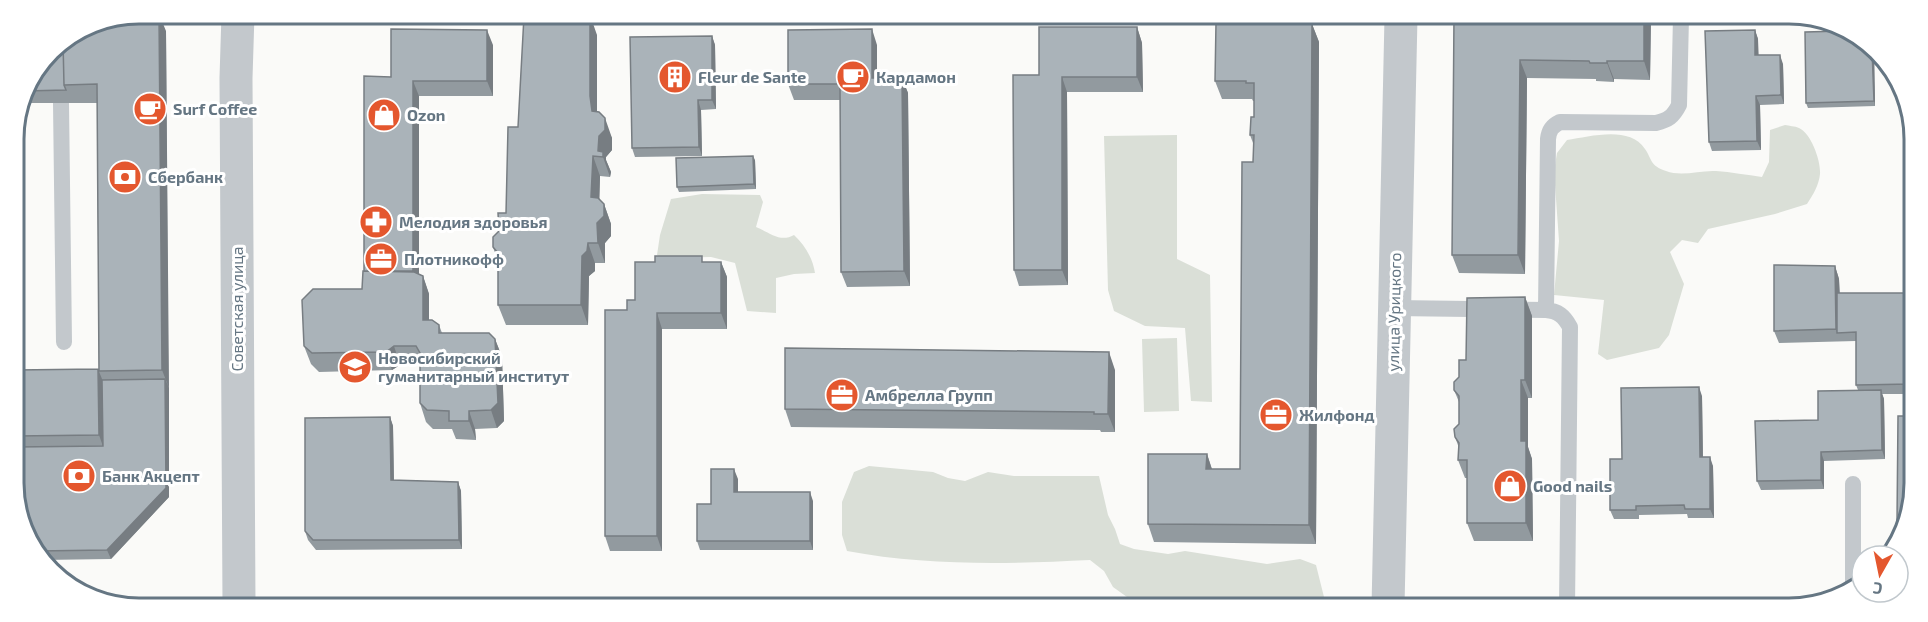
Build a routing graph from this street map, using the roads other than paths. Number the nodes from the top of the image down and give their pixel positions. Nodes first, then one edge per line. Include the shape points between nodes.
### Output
1 (237, 24) edge
2 (1401, 24) edge
3 (1681, 24) edge
4 (61, 103) edge
5 (1394, 308) junction
6 (1545, 309) junction
7 (64, 342) dead end
8 (1853, 484) dead end
9 (1853, 544) edge
10 (239, 598) edge
11 (1388, 598) edge
12 (1567, 598) edge

1 - 10 street, Советская улица
2 - 5 street, улица Урицкого
3 - 6 lane via 1679,105 1668,120 1560,122 1549,131
4 - 7 lane
5 - 6 lane
5 - 11 street, улица Урицкого
6 - 12 lane via 1560,314 1570,327
8 - 9 lane

